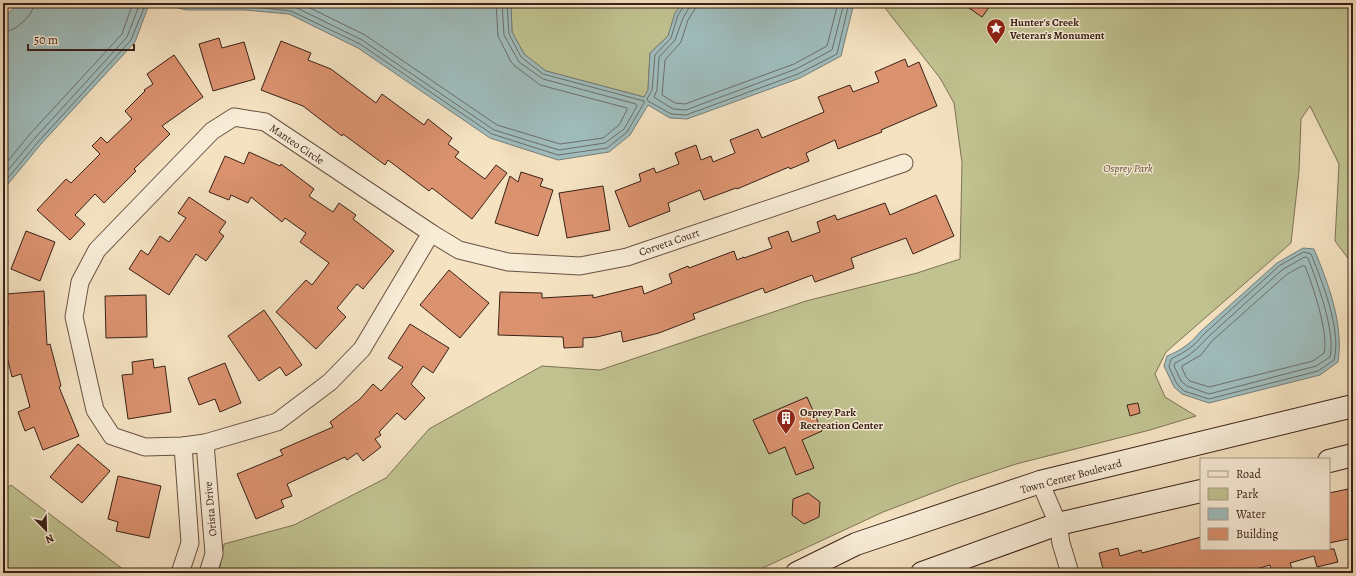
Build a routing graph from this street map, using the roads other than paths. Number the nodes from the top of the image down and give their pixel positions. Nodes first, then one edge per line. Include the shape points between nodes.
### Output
1 (904, 163) dead end
2 (431, 233) junction
3 (1353, 406) edge
4 (205, 443) junction
5 (182, 446) junction
6 (1353, 455) edge
7 (1330, 461) edge
8 (1040, 482) junction
9 (1200, 491) edge
10 (1058, 524) junction
11 (180, 573) edge
12 (208, 573) edge
13 (797, 573) edge
14 (922, 573) edge
15 (1070, 573) edge

1 - 2 street, Corveta Court via 627,257 580,266 508,262 458,250
2 - 4 street, Manteo Circle via 362,349 330,382 277,422
2 - 5 street, Manteo Circle via 265,122 234,117 212,131 97,250 80,282 74,317 96,410 112,436 145,448
3 - 8 street, Town Center Boulevard
4 - 5 street, Manteo Circle
4 - 12 street, Orista Drive via 214,554
5 - 11 street, Orista Drive via 190,543
6 - 7 street
8 - 10 street
8 - 13 street, Town Center Boulevard via 856,544
9 - 10 street
10 - 14 street
10 - 15 street

